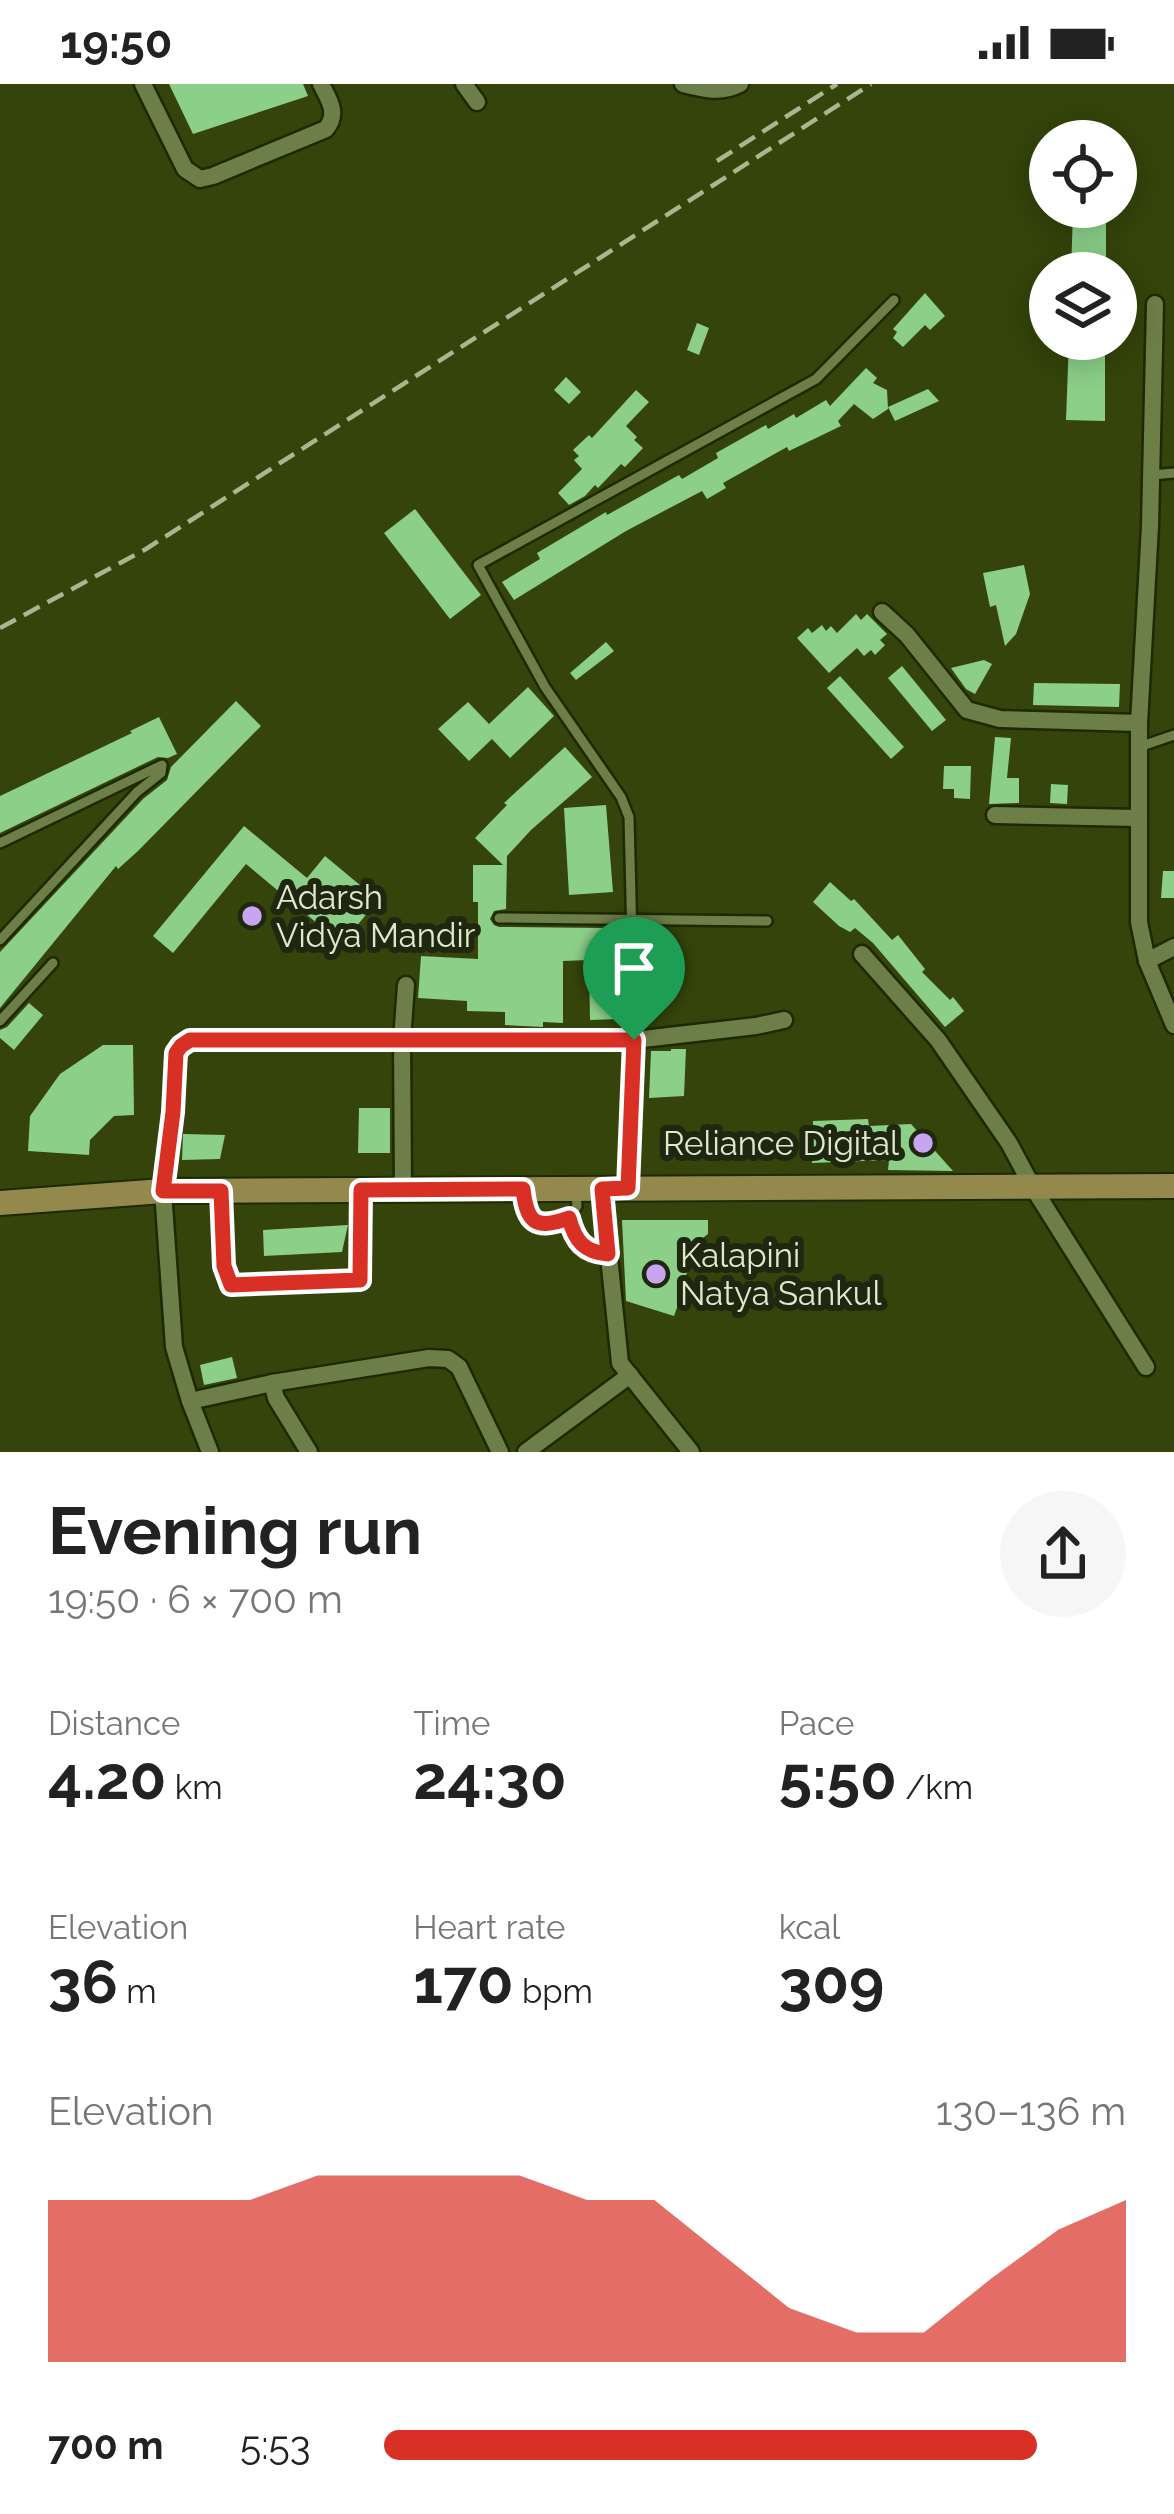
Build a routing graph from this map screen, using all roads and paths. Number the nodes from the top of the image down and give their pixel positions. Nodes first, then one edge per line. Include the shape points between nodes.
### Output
1 (143, 84) edge
2 (321, 84) edge
3 (464, 84) edge
4 (682, 84) edge
5 (740, 84) edge
6 (477, 102) dead end
7 (894, 300) dead end
8 (1155, 304) dead end
9 (1174, 473) edge
10 (1151, 475) junction
11 (882, 612) dead end
12 (1139, 723) junction
13 (1174, 735) edge
14 (1139, 746) junction
15 (995, 815) dead end
16 (1137, 818) junction
17 (0, 843) edge
18 (499, 919) dead end
19 (632, 920) junction
20 (767, 921) dead end
21 (0, 940) edge
22 (1174, 947) edge
23 (862, 954) dead end
24 (1147, 961) junction
25 (53, 964) dead end
26 (633, 980) joint
27 (406, 985) dead end
28 (0, 1021) edge
29 (784, 1021) dead end
30 (1174, 1025) edge
31 (402, 1040) junction
32 (634, 1040) junction
33 (1032, 1186) junction
34 (1174, 1186) edge
35 (628, 1188) junction
36 (523, 1189) junction
37 (589, 1189) junction
38 (361, 1190) junction
39 (403, 1190) junction
40 (163, 1191) junction
41 (221, 1191) junction
42 (0, 1203) edge
43 (569, 1218) junction
44 (608, 1254) junction
45 (1146, 1366) dead end
46 (630, 1375) junction
47 (272, 1383) junction
48 (190, 1401) junction
49 (210, 1452) edge
50 (309, 1452) edge
51 (500, 1452) edge
52 (526, 1452) edge
53 (691, 1452) edge

1 - 2 street via 185,169 200,179 326,129 334,112
3 - 6 street
4 - 5 street
7 - 19 lane via 816,379 478,566 545,687 622,797
8 - 10 street
9 - 10 lane
10 - 12 street
11 - 12 street via 967,710 1000,719
12 - 14 street
13 - 14 lane
14 - 16 street
15 - 16 street
16 - 24 street
17 - 21 lane via 162,766
18 - 19 lane
19 - 20 lane
19 - 26 lane
22 - 24 street
23 - 33 street via 938,1040
24 - 30 street
25 - 28 lane
26 - 32 street
27 - 31 street
29 - 32 street
31 - 32 street
31 - 39 street
31 - 40 street via 190,1040 176,1053
32 - 35 street
33 - 34 main road
33 - 35 main road
33 - 45 street
35 - 37 main road
36 - 37 main road
36 - 39 main road
36 - 43 lane via 534,1222
37 - 43 lane
37 - 44 street
38 - 39 main road
38 - 41 main road
38 - 41 street via 360,1280 231,1285
40 - 41 main road
40 - 42 main road
40 - 48 street via 174,1347
43 - 44 lane via 582,1246
44 - 46 street via 620,1363
46 - 52 street
46 - 53 street
47 - 48 street
47 - 50 street
47 - 51 street via 448,1360 459,1367
48 - 49 street

